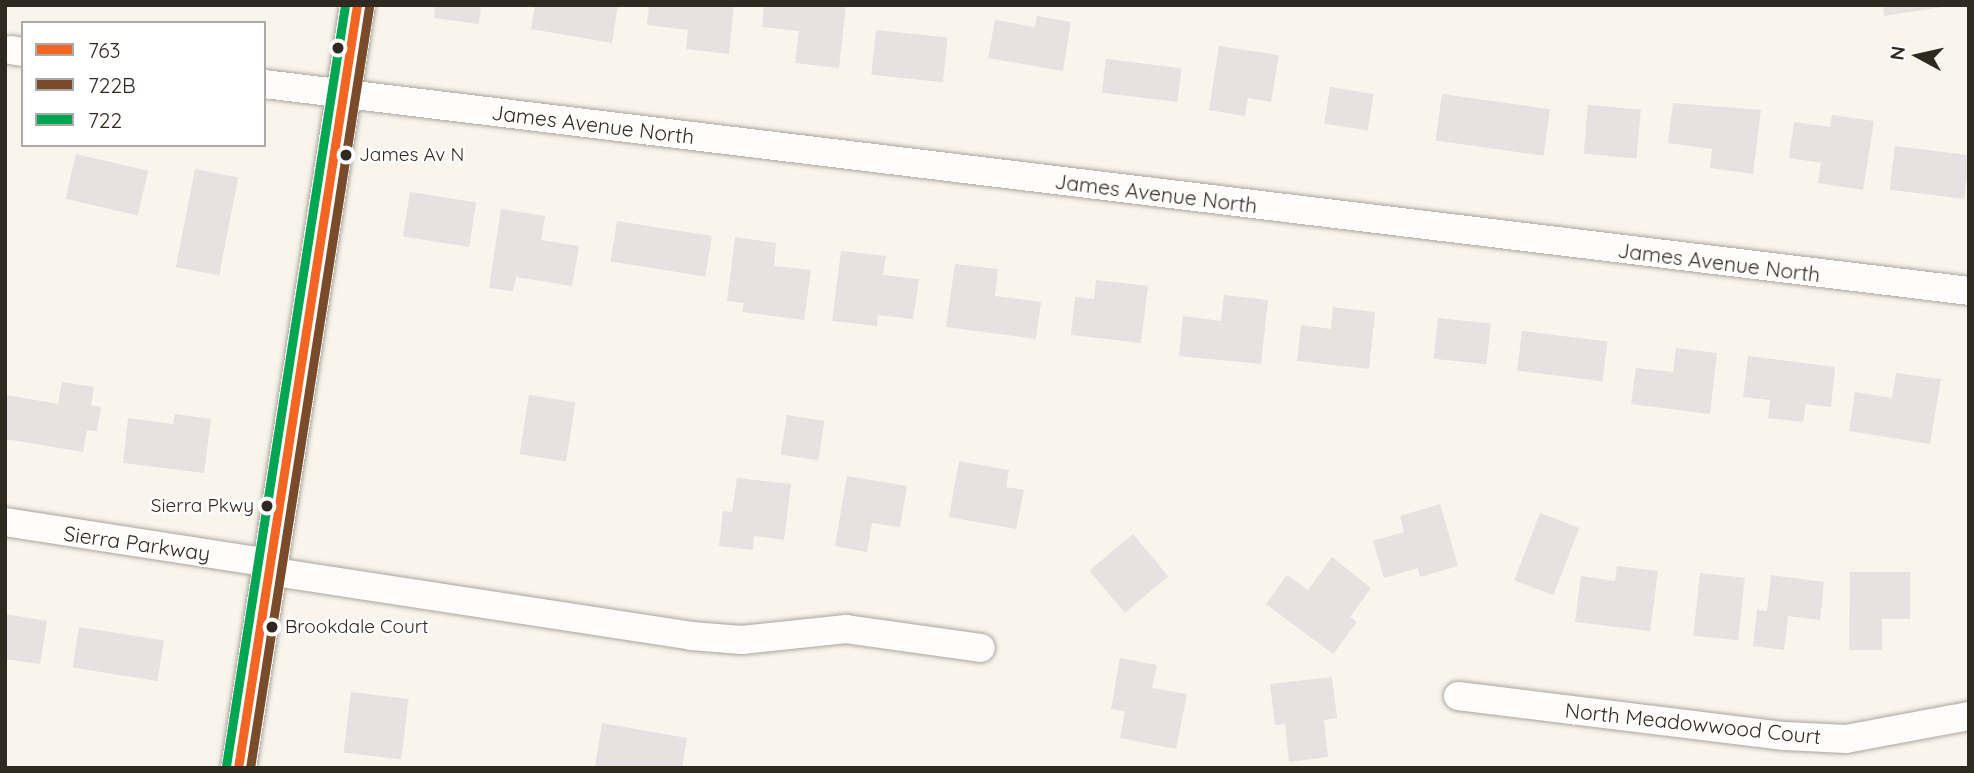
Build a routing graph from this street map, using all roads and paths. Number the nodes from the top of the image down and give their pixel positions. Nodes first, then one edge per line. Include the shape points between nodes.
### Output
1 (357, 5) edge
2 (266, 84) edge
3 (343, 94) junction
4 (1969, 291) edge
5 (5, 522) edge
6 (269, 567) junction
7 (981, 648) dead end
8 (1458, 695) dead end
9 (1969, 716) edge
10 (238, 768) edge

1 - 3 street
2 - 3 street, James Avenue North
3 - 4 street, James Avenue North
3 - 6 street
5 - 6 street, Sierra Parkway
6 - 7 street via 691,636 742,640 846,629
6 - 10 street
8 - 9 street, North Meadowwood Court via 1785,736 1846,739

